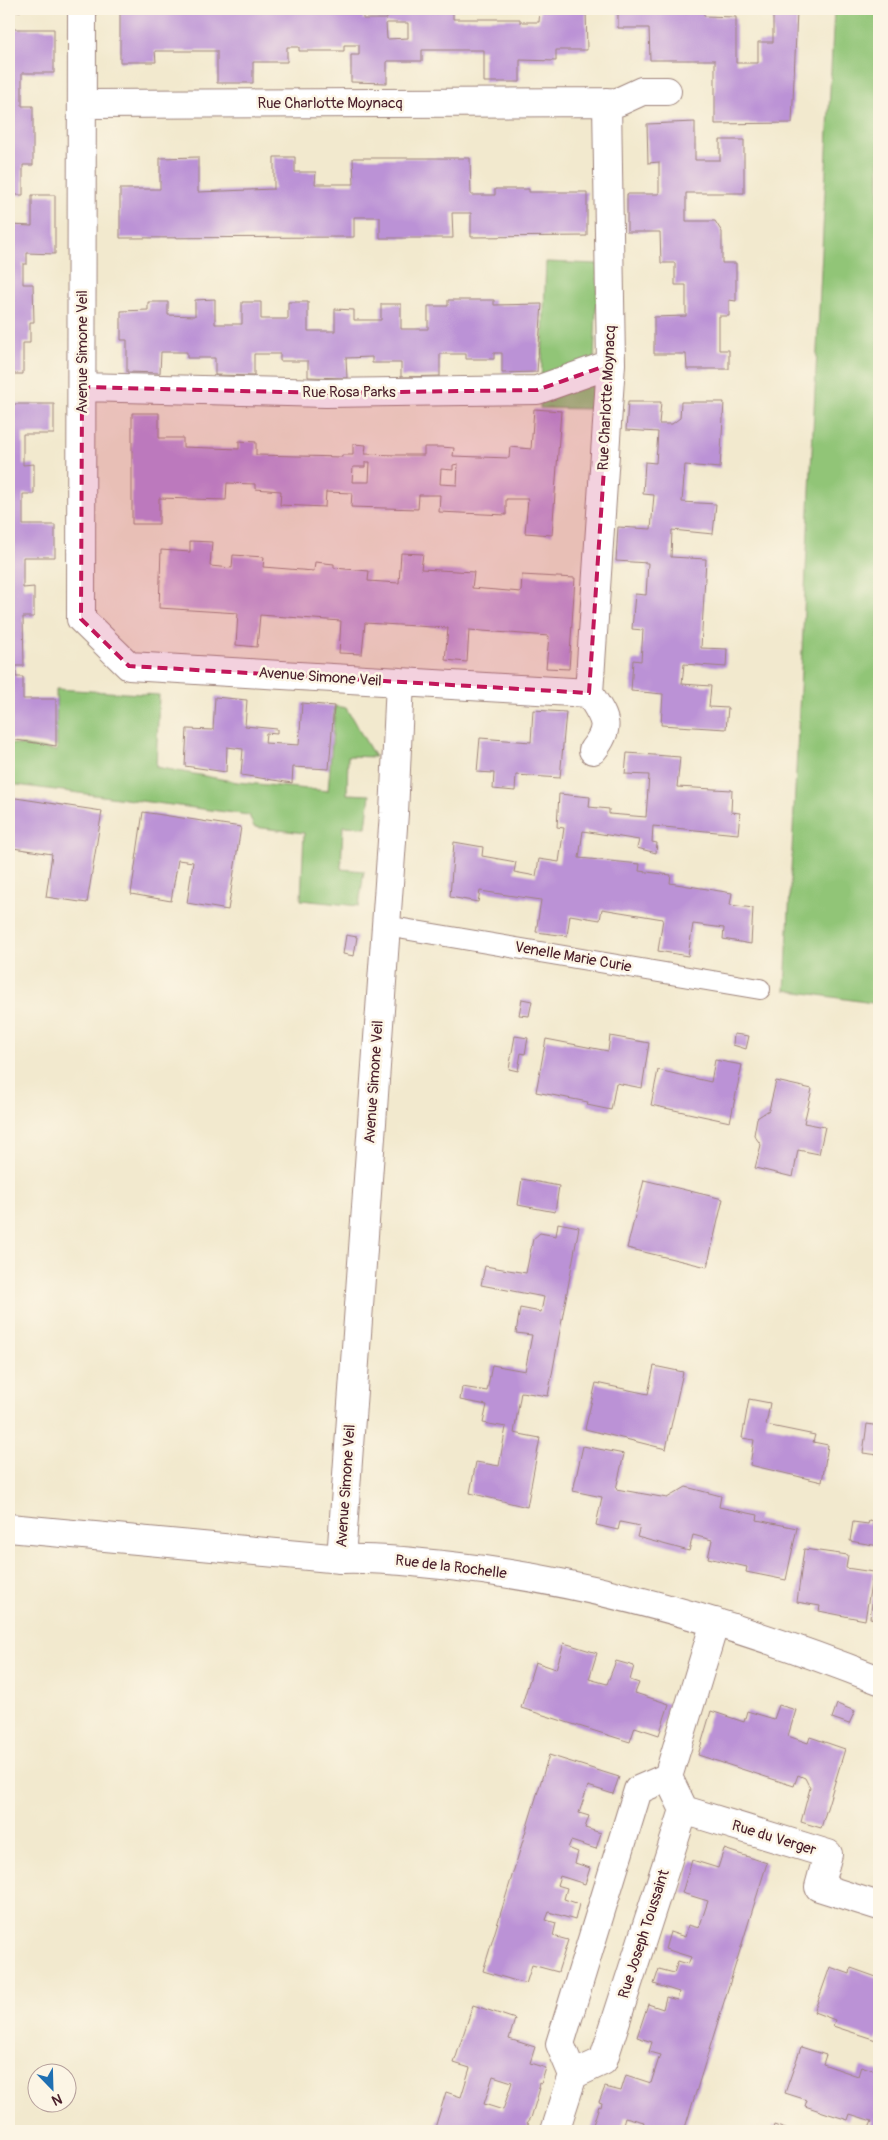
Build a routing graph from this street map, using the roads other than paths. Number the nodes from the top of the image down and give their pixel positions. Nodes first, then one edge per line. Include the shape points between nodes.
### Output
1 (82, 9) edge
2 (667, 91) dead end
3 (607, 102) junction
4 (82, 104) junction
5 (611, 364) junction
6 (82, 387) junction
7 (400, 682) junction
8 (588, 693) junction
9 (593, 750) dead end
10 (386, 926) junction
11 (760, 989) dead end
12 (9, 1528) edge
13 (341, 1559) junction
14 (715, 1622) junction
15 (879, 1680) edge
16 (668, 1777) junction
17 (684, 1810) junction
18 (879, 1906) edge
19 (573, 2075) junction
20 (555, 2131) edge

1 - 4 street, Avenue Simone Veil
2 - 3 street, Rue Charlotte Moynacq via 642,91 618,102
3 - 4 street, Rue Charlotte Moynacq
3 - 5 street, Rue Charlotte Moynacq
4 - 6 street, Avenue Simone Veil
5 - 6 street, Rue Rosa Parks via 537,390 326,393
5 - 8 street, Rue Charlotte Moynacq
6 - 7 street, Avenue Simone Veil via 81,619 129,666
7 - 8 street
7 - 10 street, Avenue Simone Veil
8 - 9 street via 605,723 604,736
10 - 11 lane, Venelle Marie Curie
10 - 13 street, Avenue Simone Veil
12 - 13 street, Rue de la Rochelle
13 - 14 street, Rue de la Rochelle via 369,1558 537,1578
14 - 15 street, Rue de la Rochelle
14 - 16 street
16 - 17 street
16 - 19 street via 638,1790 560,2044
17 - 18 street, Rue du Verger via 828,1854 819,1887
17 - 19 street, Rue Joseph Toussaint via 603,2061
19 - 20 street

